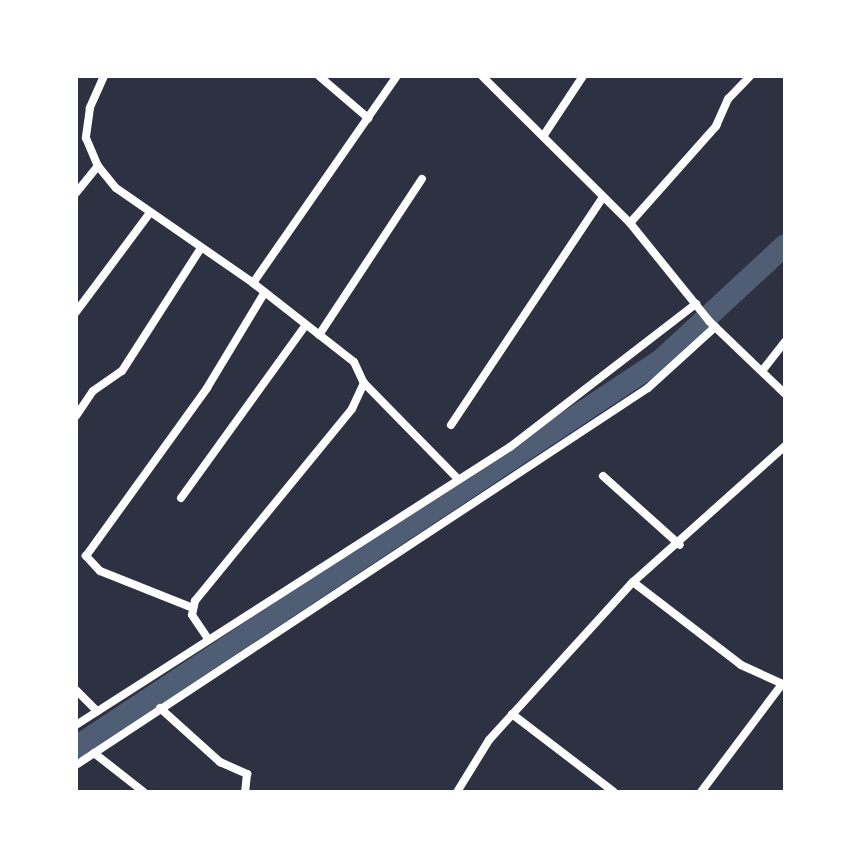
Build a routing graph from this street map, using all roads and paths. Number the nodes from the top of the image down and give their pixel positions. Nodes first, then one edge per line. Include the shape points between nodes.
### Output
1 (104, 76) edge
2 (319, 76) edge
3 (397, 76) edge
4 (482, 76) edge
5 (583, 76) edge
6 (750, 76) edge
7 (368, 118) junction
8 (544, 135) junction
9 (98, 166) junction
10 (422, 179) dead end
11 (76, 193) edge
12 (603, 197) junction
13 (149, 214) junction
14 (630, 223) junction
15 (201, 248) junction
16 (253, 283) junction
17 (265, 292) junction
18 (699, 308) junction
19 (76, 312) edge
20 (712, 324) junction
21 (306, 325) junction
22 (319, 335) junction
23 (785, 342) edge
24 (762, 371) junction
25 (364, 383) junction
26 (785, 394) edge
27 (76, 416) edge
28 (451, 425) dead end
29 (785, 446) edge
30 (603, 476) dead end
31 (457, 478) junction
32 (181, 498) dead end
33 (680, 545) junction
34 (633, 582) junction
35 (193, 608) junction
36 (207, 637) junction
37 (784, 684) edge
38 (76, 690) edge
39 (160, 708) junction
40 (97, 711) junction
41 (512, 714) junction
42 (76, 725) edge
43 (94, 753) junction
44 (76, 765) edge
45 (144, 792) edge
46 (245, 792) edge
47 (457, 792) edge
48 (614, 792) edge
49 (701, 792) edge

1 - 9 street via 90,108 86,138
2 - 7 street
3 - 7 street
4 - 8 street
5 - 8 street
6 - 14 street via 728,99 716,126
7 - 16 street
8 - 12 street
9 - 11 street
9 - 13 street
10 - 22 street
12 - 14 street
12 - 28 street
13 - 15 street
13 - 19 street
14 - 18 street
15 - 16 street
15 - 27 street via 122,371 93,391
16 - 17 street
17 - 21 street
17 - 35 street via 207,388 86,556 100,571
18 - 20 street
18 - 31 street via 510,447
20 - 24 street
20 - 39 street via 666,376
21 - 22 street
21 - 32 street
22 - 25 street via 354,362
23 - 24 street
24 - 26 street
25 - 31 street
25 - 35 street via 352,409
29 - 33 street
30 - 33 street
31 - 36 street
33 - 34 street
34 - 37 street via 741,665
34 - 41 street
35 - 36 street
36 - 40 street
37 - 49 street
38 - 40 street
39 - 43 street
39 - 46 street via 220,762 247,774
40 - 42 street
41 - 47 street
41 - 48 street
43 - 44 street
43 - 45 street

